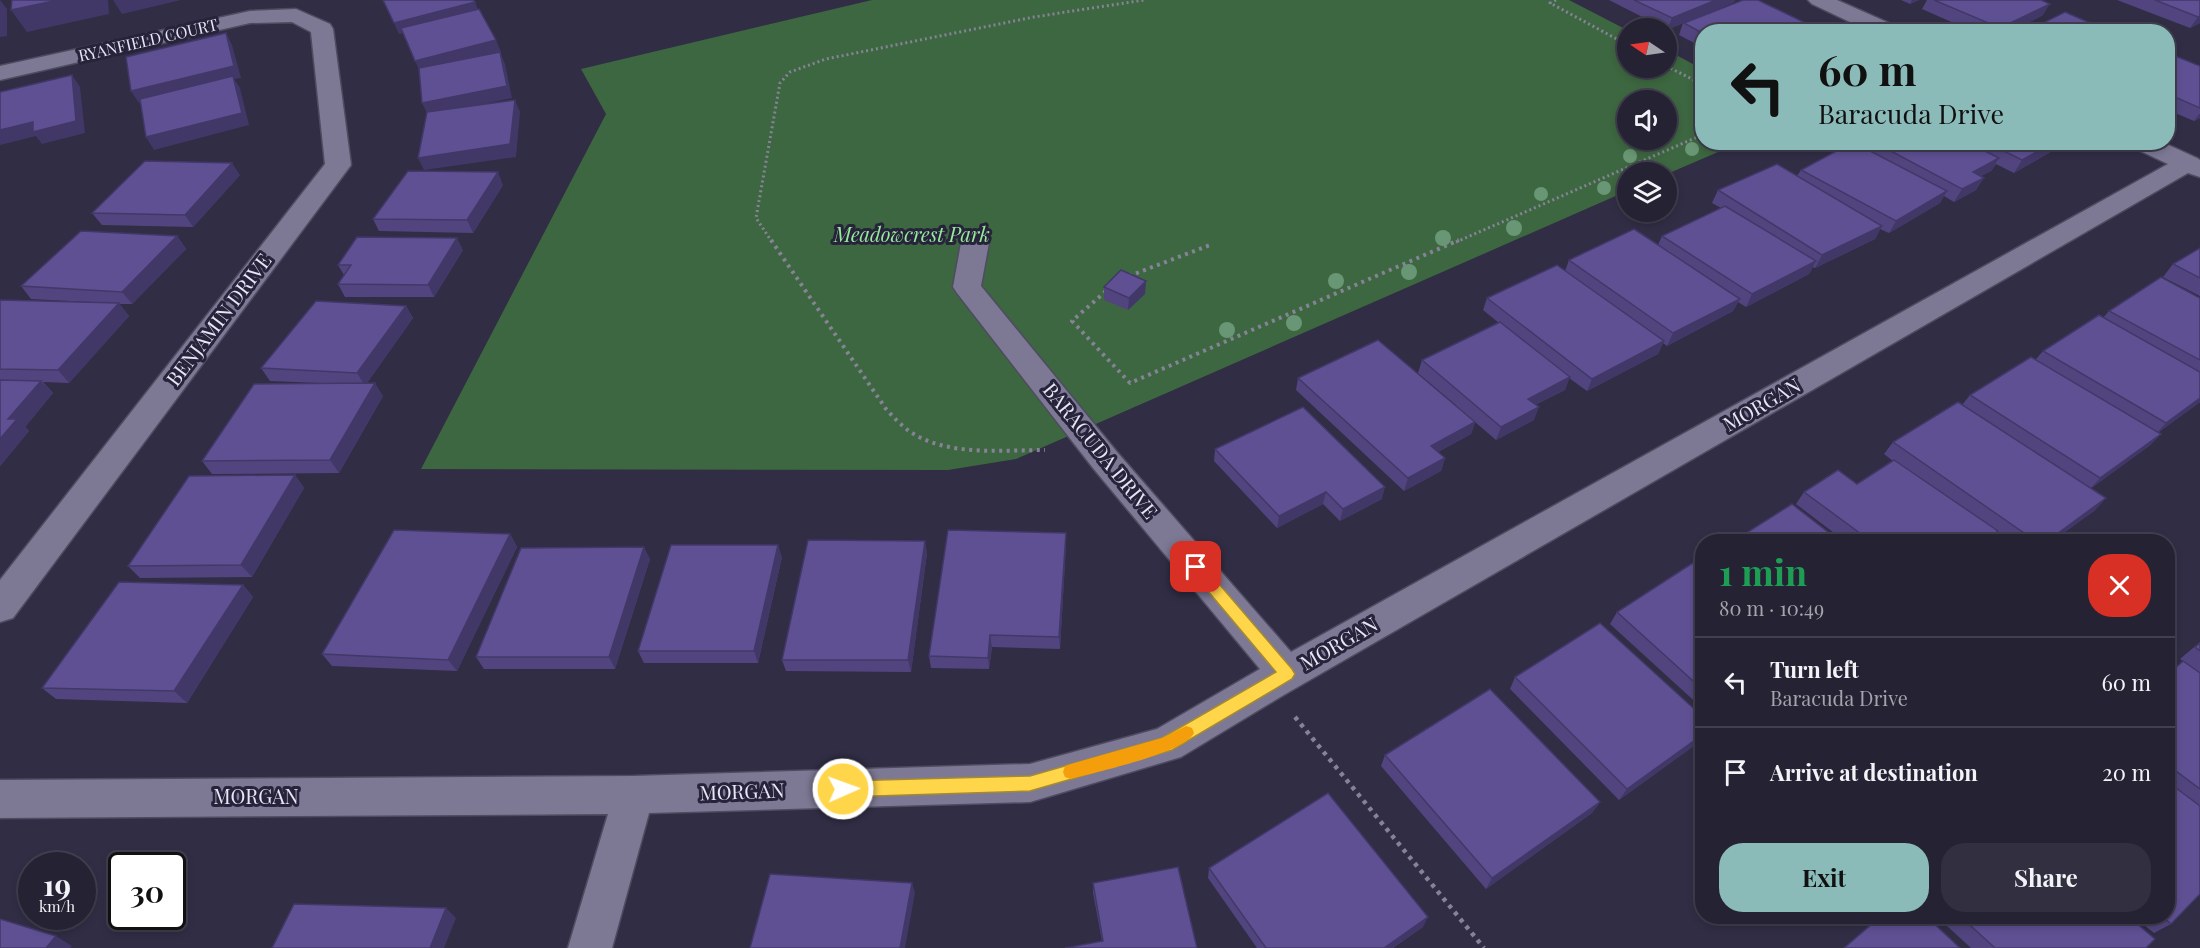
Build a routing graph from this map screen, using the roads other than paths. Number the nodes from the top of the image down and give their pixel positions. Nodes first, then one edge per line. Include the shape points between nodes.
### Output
1 (1819, 0) edge
2 (296, 15) joint
3 (1872, 24) edge
4 (0, 73) edge
5 (2159, 150) edge
6 (2194, 166) edge
7 (975, 243) dead end
8 (0, 607) edge
9 (1277, 679) junction
10 (634, 795) junction
11 (0, 799) edge
12 (591, 948) edge

1 - 3 street
2 - 4 street, RYANFIELD COURT via 250,16
2 - 8 street, BENJAMIN DRIVE via 321,29 338,165
5 - 6 street
6 - 9 street, MORGAN
7 - 9 street, BARACUDA DRIVE via 967,287
9 - 10 street, MORGAN via 1167,744 1030,783
10 - 11 street, MORGAN
10 - 12 street

